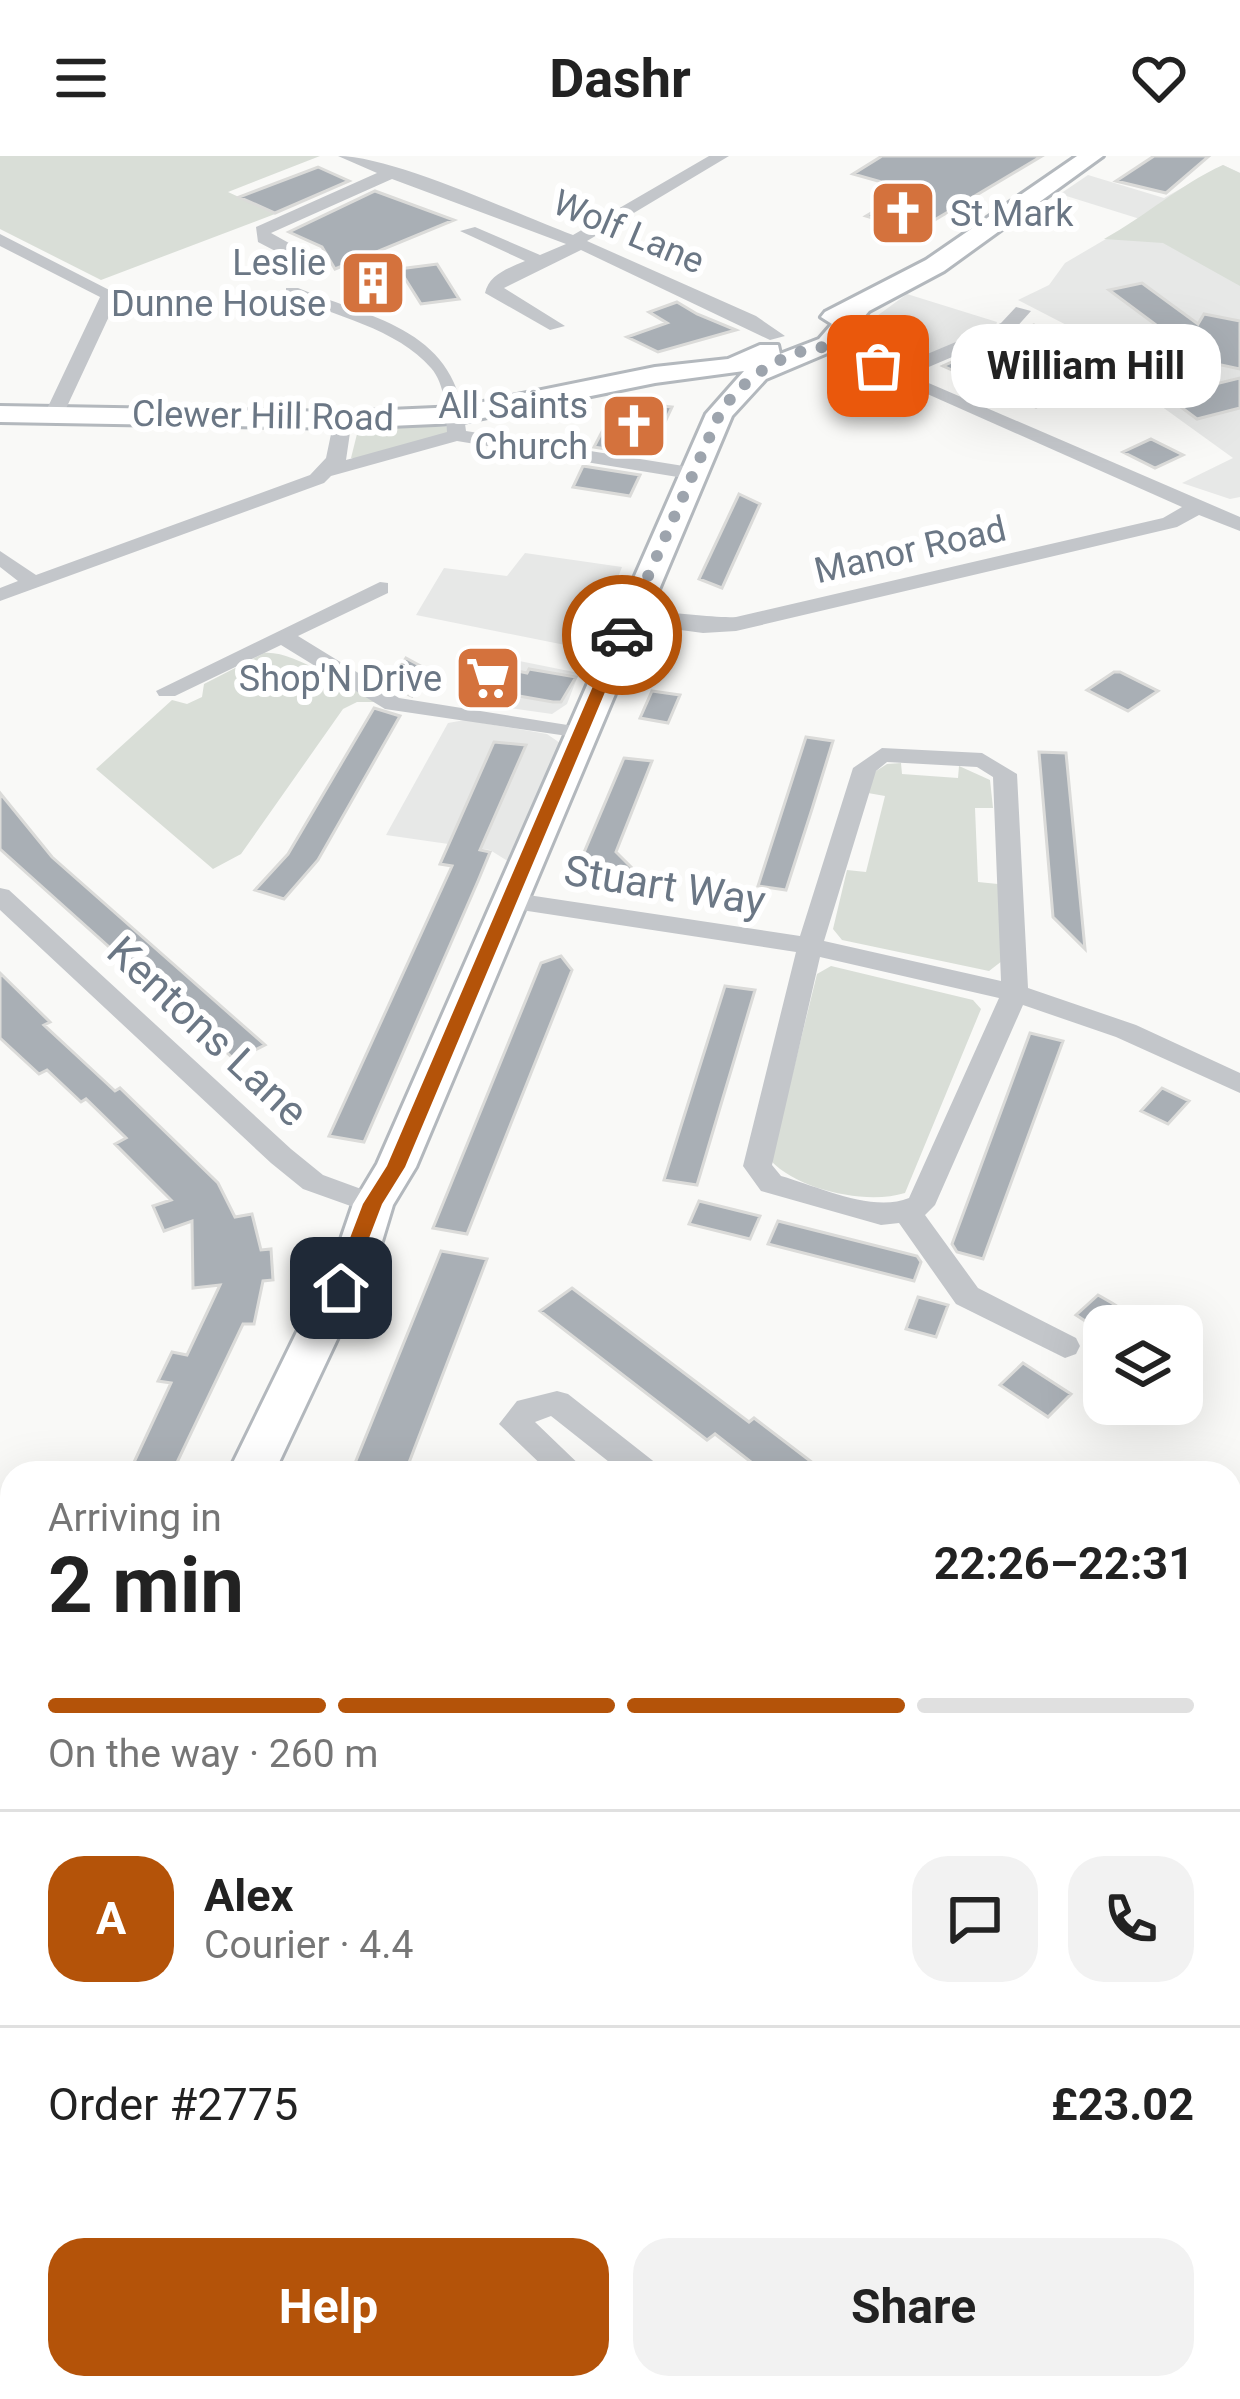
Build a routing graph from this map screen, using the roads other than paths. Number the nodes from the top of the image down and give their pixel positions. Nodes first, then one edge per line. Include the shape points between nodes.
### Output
1 (346, 156) edge
2 (722, 156) edge
3 (1086, 157) edge
4 (392, 172) junction
5 (469, 231) dead end
6 (0, 239) edge
7 (577, 243) junction
8 (308, 261) dead end
9 (539, 261) junction
10 (292, 292) dead end
11 (1022, 311) dead end
12 (556, 326) dead end
13 (801, 338) junction
14 (896, 374) junction
15 (726, 383) junction
16 (56, 411) junction
17 (0, 414) edge
18 (342, 418) junction
19 (457, 425) junction
20 (331, 470) junction
21 (696, 474) junction
22 (1199, 506) junction
23 (1240, 525) edge
24 (0, 557) edge
25 (33, 583) junction
26 (380, 588) dead end
27 (0, 595) edge
28 (629, 617) junction
29 (284, 637) junction
30 (167, 691) dead end
31 (580, 734) junction
32 (0, 896) edge
33 (508, 900) junction
34 (811, 946) junction
35 (1015, 993) junction
36 (1240, 1084) edge
37 (373, 1204) junction
38 (908, 1212) junction
39 (1065, 1346) dead end
40 (257, 1461) edge
41 (558, 1461) edge
42 (631, 1461) edge

1 - 4 street, Wolf Lane
2 - 7 street
3 - 13 main road via 954,251
4 - 7 street, Wolf Lane
4 - 8 street via 262,230
5 - 9 street
6 - 16 street via 110,295
7 - 9 street
7 - 13 street, Wolf Lane
9 - 12 street via 508,274 494,293
10 - 19 street via 412,344 441,366
11 - 14 street via 1007,327
13 - 14 street, Wolf Lane
13 - 15 main road
14 - 22 street, Wolf Lane
15 - 19 main road, Clewer Hill Road via 665,373
15 - 21 main road
16 - 17 main road, Clewer Hill Road
16 - 18 main road, Clewer Hill Road
18 - 19 main road, Clewer Hill Road
18 - 20 street
19 - 20 street
19 - 21 street
20 - 25 street
21 - 28 main road
22 - 23 street, Wolf Lane
22 - 28 street, Manor Road via 1170,523 736,624
24 - 25 street
25 - 27 street
26 - 29 street
28 - 31 main road
29 - 30 street
29 - 31 street via 394,704
31 - 33 main road
32 - 37 street, Kentons Lane via 313,1183
33 - 34 street, Stuart Way
33 - 37 main road via 396,1167
34 - 35 street, Stuart Way
34 - 35 street, Stuart Way via 865,767 882,755 982,760 1005,775
34 - 38 street via 757,1166 771,1184 881,1214
35 - 36 street, Stuart Way via 1126,1031
35 - 38 street via 920,1205
37 - 40 main road
38 - 39 street via 967,1296
41 - 42 street via 515,1424 535,1404 557,1403

